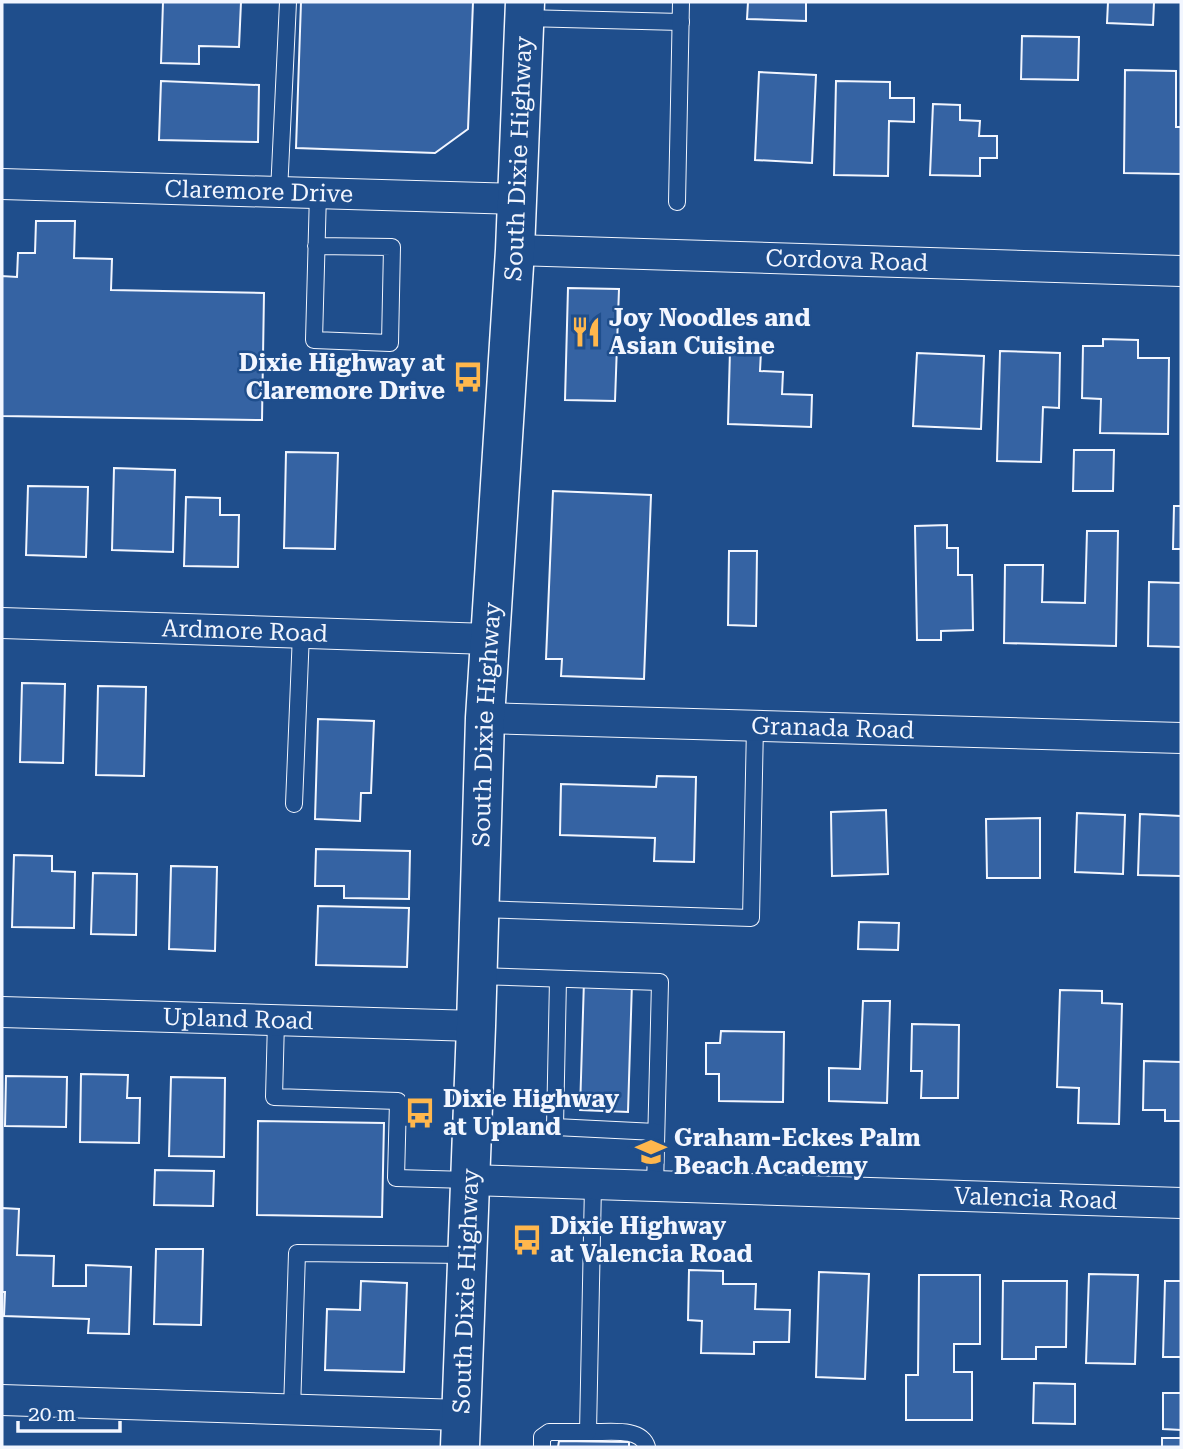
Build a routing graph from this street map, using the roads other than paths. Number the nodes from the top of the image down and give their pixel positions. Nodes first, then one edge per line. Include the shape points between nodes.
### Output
1 (288, 2) edge
2 (681, 2) edge
3 (524, 10) edge
4 (681, 22) junction
5 (2, 184) edge
6 (279, 192) junction
7 (318, 193) junction
8 (517, 199) junction
9 (677, 202) dead end
10 (316, 246) junction
11 (515, 250) junction
12 (1181, 271) edge
13 (2, 623) edge
14 (301, 633) junction
15 (489, 639) junction
16 (485, 718) junction
17 (755, 726) junction
18 (1181, 738) edge
19 (294, 804) dead end
20 (480, 909) junction
21 (478, 976) junction
22 (558, 979) junction
23 (2, 1012) edge
24 (276, 1020) junction
25 (476, 1026) junction
26 (656, 1132) junction
27 (469, 1180) junction
28 (593, 1185) junction
29 (655, 1187) junction
30 (1181, 1203) edge
31 (466, 1255) junction
32 (2, 1400) edge
33 (292, 1410) junction
34 (460, 1431) edge
35 (588, 1432) junction
36 (542, 1447) edge
37 (648, 1447) edge

1 - 6 lane
2 - 4 lane
3 - 4 lane
3 - 8 main road, South Dixie Highway
4 - 9 lane
5 - 6 street, Claremore Drive
6 - 7 street, Claremore Drive
7 - 8 street, Claremore Drive
7 - 10 lane
8 - 11 main road, South Dixie Highway
10 - 10 lane via 314,340 390,343 392,247
11 - 12 street, Cordova Road
11 - 15 main road, South Dixie Highway
13 - 14 street, Ardmore Road
14 - 15 street, Ardmore Road
14 - 19 lane
15 - 16 main road, South Dixie Highway
16 - 17 street, Granada Road
16 - 20 main road, South Dixie Highway
17 - 18 street, Granada Road
17 - 20 lane via 751,918
20 - 21 main road, South Dixie Highway
21 - 22 lane
21 - 25 main road, South Dixie Highway
22 - 26 lane via 555,1127
22 - 26 lane via 660,982
23 - 24 street, Upland Road
24 - 25 street, Upland Road
24 - 27 lane via 274,1097 398,1101 396,1178
25 - 27 main road, South Dixie Highway
26 - 29 lane
27 - 28 street, Valencia Road
27 - 31 main road, South Dixie Highway
28 - 29 street, Valencia Road
28 - 35 lane
29 - 30 street, Valencia Road
31 - 33 lane via 297,1253
31 - 34 main road, South Dixie Highway
32 - 33 street
33 - 34 street
35 - 36 lane via 548,1432 542,1437
35 - 37 lane via 637,1434

